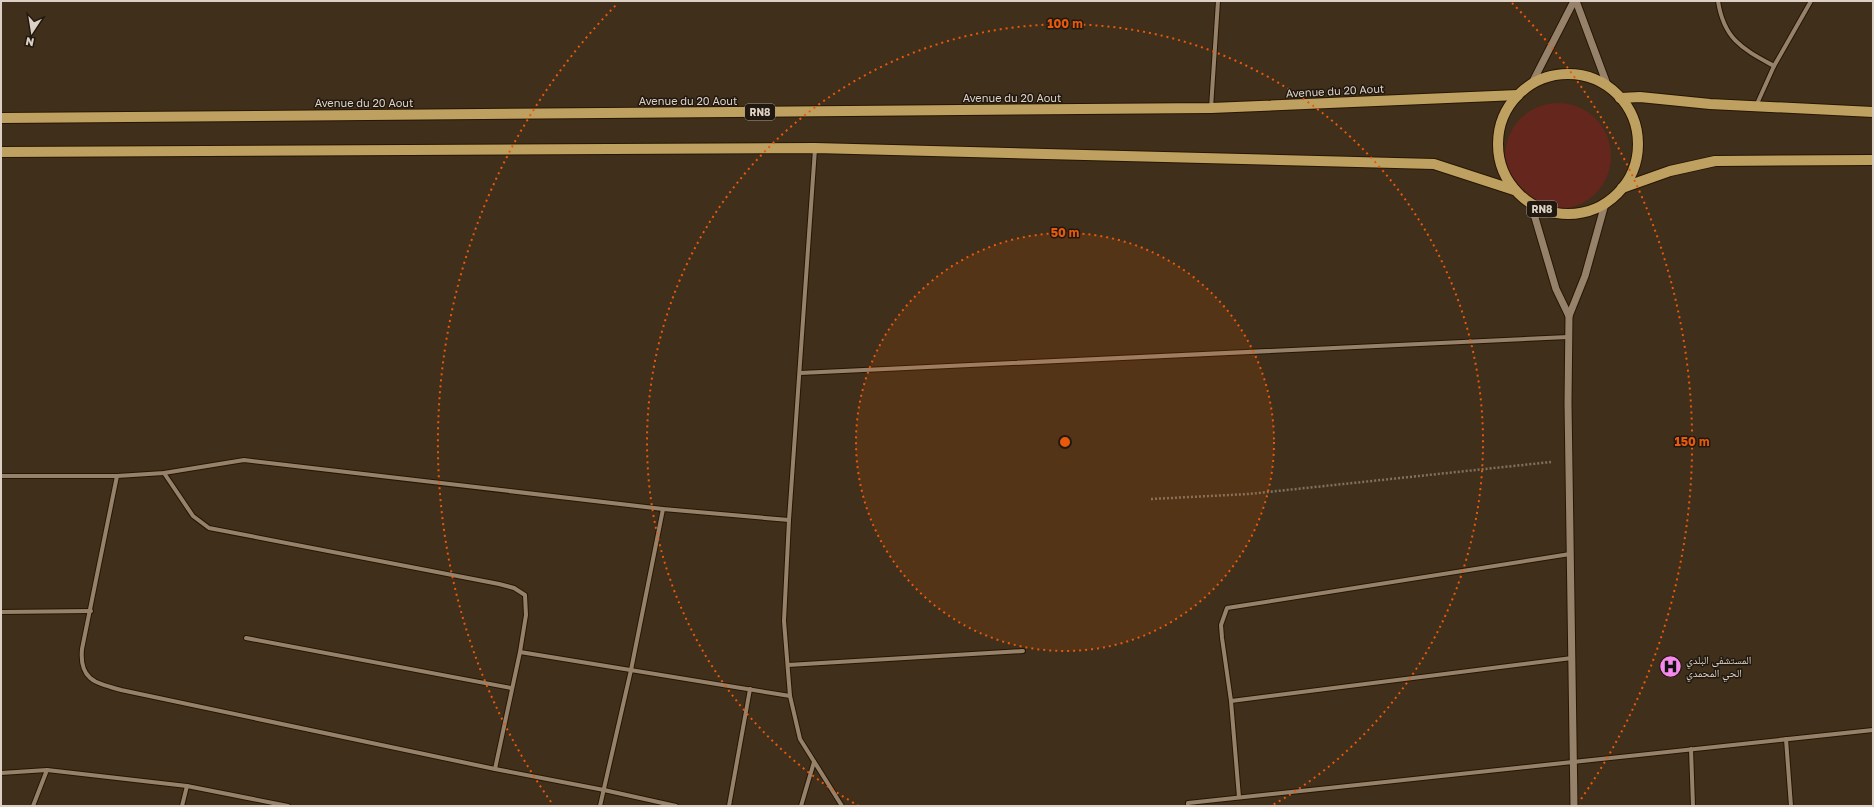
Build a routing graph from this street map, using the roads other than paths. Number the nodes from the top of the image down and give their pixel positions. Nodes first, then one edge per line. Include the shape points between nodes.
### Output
1 (1218, 1) edge
2 (1575, 1) edge
3 (1718, 1) edge
4 (1811, 1) edge
5 (1774, 66) junction
6 (1530, 85) junction
7 (1608, 87) junction
8 (1518, 94) junction
9 (1620, 98) junction
10 (1756, 106) junction
11 (1211, 108) junction
12 (1873, 112) edge
13 (1, 118) edge
14 (815, 148) junction
15 (1, 152) edge
16 (1873, 160) edge
17 (1622, 188) junction
18 (1514, 190) junction
19 (1531, 204) junction
20 (1605, 204) junction
21 (1569, 316) junction
22 (1568, 337) junction
23 (800, 373) junction
24 (164, 473) junction
25 (1, 476) edge
26 (117, 476) junction
27 (663, 509) junction
28 (789, 520) junction
29 (1570, 554) junction
30 (91, 611) junction
31 (1, 612) edge
32 (246, 638) dead end
33 (1023, 650) dead end
34 (520, 652) junction
35 (1572, 658) junction
36 (788, 665) junction
37 (631, 670) junction
38 (511, 688) junction
39 (750, 689) junction
40 (790, 696) junction
41 (1231, 701) junction
42 (1873, 730) edge
43 (1786, 739) junction
44 (1691, 749) junction
45 (814, 762) junction
46 (1574, 762) junction
47 (47, 770) junction
48 (495, 770) junction
49 (1, 773) edge
50 (187, 786) junction
51 (604, 790) junction
52 (1239, 797) junction
53 (665, 805) edge
54 (33, 806) edge
55 (182, 806) edge
56 (288, 806) edge
57 (600, 806) edge
58 (676, 806) edge
59 (729, 806) edge
60 (801, 806) edge
61 (842, 806) edge
62 (1188, 806) edge
63 (1574, 806) edge
64 (1693, 806) edge
65 (1791, 806) edge

1 - 11 street
2 - 6 street
2 - 7 street
3 - 5 street via 1728,32 1743,48
4 - 5 street
5 - 10 street
6 - 7 main road, RN8 via 1545,78 1578,75
6 - 8 main road, RN8
7 - 9 main road, RN8
8 - 11 main road, Avenue du 20 Aout / RN8
8 - 18 main road, RN8 via 1500,124 1497,141 1504,175
9 - 10 main road
9 - 17 main road, RN8 via 1634,122 1638,149 1633,170
10 - 12 main road
11 - 13 main road, Avenue du 20 Aout / RN8
14 - 15 main road, RN8
14 - 18 main road, RN8 via 1434,164
14 - 23 street
16 - 17 main road, RN8 via 1714,161 1670,171
17 - 20 main road, RN8
18 - 19 main road, RN8
19 - 20 main road, RN8 via 1549,212 1568,214 1588,212
19 - 21 street via 1556,289
20 - 21 street via 1585,276
21 - 22 street
22 - 23 street
22 - 29 street
23 - 28 street
24 - 26 street
24 - 27 street via 244,460
24 - 34 street via 193,516 209,528 514,588 525,595 526,615
25 - 26 street
26 - 30 street
27 - 28 street
27 - 37 street
28 - 36 street via 784,621
29 - 35 street
29 - 41 street via 1227,608 1221,625
30 - 31 street
30 - 48 street via 81,661 86,673 94,682
32 - 38 street
33 - 36 street
34 - 37 street
34 - 38 street
35 - 41 street
35 - 46 street
36 - 40 street
37 - 39 street
37 - 51 street
38 - 48 street
39 - 40 street
39 - 59 street
40 - 45 street via 800,739
41 - 52 street
42 - 43 street
43 - 44 street
43 - 65 street
44 - 46 street
44 - 64 street
45 - 60 street
45 - 61 street
46 - 52 street
46 - 63 street
47 - 49 street
47 - 50 street
47 - 54 street
48 - 51 street
50 - 55 street
50 - 56 street
51 - 53 street
51 - 57 street
52 - 62 street via 1188,803
53 - 58 street

